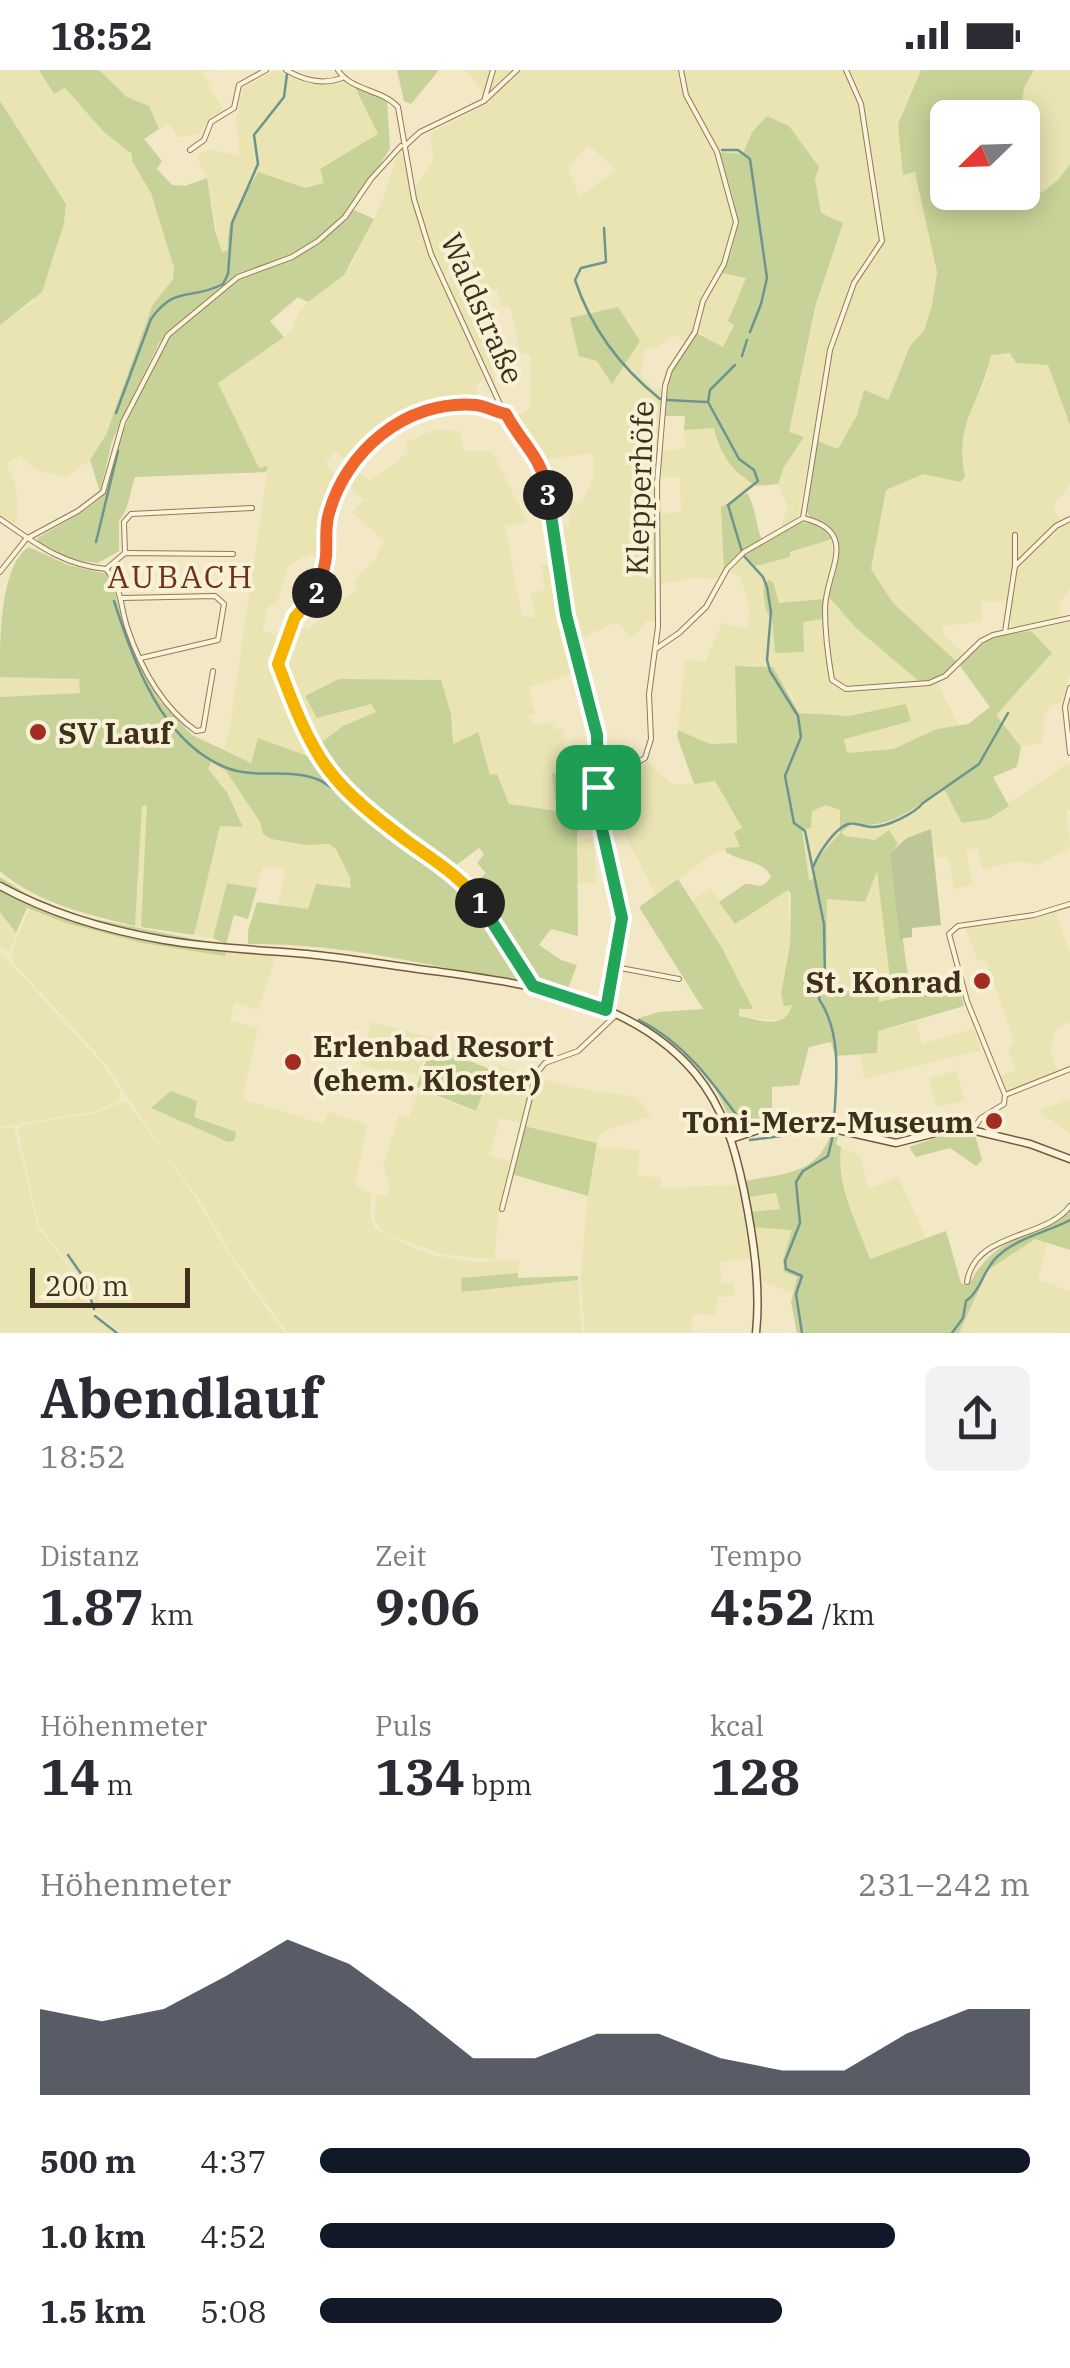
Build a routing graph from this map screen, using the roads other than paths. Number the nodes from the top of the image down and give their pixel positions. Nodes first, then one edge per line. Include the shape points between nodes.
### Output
1 (266, 70) edge
2 (286, 70) edge
3 (338, 70) edge
4 (492, 70) edge
5 (517, 70) edge
6 (681, 70) edge
7 (846, 70) edge
8 (342, 78) junction
9 (484, 101) junction
10 (403, 146) junction
11 (190, 150) dead end
12 (506, 414) junction
13 (252, 508) dead end
14 (803, 518) junction
15 (0, 519) edge
16 (1070, 519) edge
17 (1015, 536) dead end
18 (26, 539) junction
19 (126, 553) junction
20 (234, 554) dead end
21 (1016, 566) junction
22 (106, 569) junction
23 (0, 572) edge
24 (122, 598) junction
25 (1070, 618) edge
26 (1005, 632) junction
27 (657, 648) junction
28 (141, 658) junction
29 (214, 671) dead end
30 (1070, 688) edge
31 (1070, 753) edge
32 (598, 787) junction
33 (0, 886) edge
34 (1070, 904) edge
35 (615, 967) junction
36 (679, 979) dead end
37 (533, 986) junction
38 (607, 1008) junction
39 (616, 1015) junction
40 (1070, 1068) edge
41 (1005, 1095) junction
42 (774, 1124) junction
43 (974, 1129) junction
44 (729, 1135) junction
45 (747, 1135) junction
46 (1070, 1159) edge
47 (738, 1164) junction
48 (1070, 1206) edge
49 (502, 1209) dead end
50 (967, 1282) dead end
51 (756, 1333) edge

1 - 11 street via 239,85 234,108 211,122 204,140
2 - 8 street via 302,79
3 - 8 street
4 - 9 street
5 - 9 street
6 - 27 street, Klepperhöfe via 686,95 717,152 736,222 724,264 665,386
7 - 14 street via 860,104 882,241 854,282 830,350
8 - 10 street, Waldstraße via 396,102
9 - 10 street
10 - 12 street, Waldstraße via 431,254
10 - 18 street via 318,241 238,278 168,335 123,422 103,492
12 - 32 street, Waldstraße via 544,473 559,577 597,735
12 - 37 street via 476,405 427,410 371,442 343,478 329,514 317,594 295,617 278,664 328,769 476,897
13 - 19 street via 131,514 124,522
14 - 26 street via 826,527 838,556 825,606 828,656 838,686 928,683 982,641
14 - 27 street via 742,553 706,606
15 - 18 street
16 - 21 street
17 - 21 street
18 - 22 street via 66,561
18 - 23 street
19 - 20 street
19 - 22 street
21 - 26 street
22 - 24 street
24 - 28 street
24 - 28 street via 215,596 224,604 218,640
25 - 26 street
27 - 32 street, Klepperhöfe via 646,758
28 - 29 street via 162,700 196,731 203,730
30 - 31 street via 1064,707
32 - 35 street, Waldstraße via 622,918
33 - 37 main road via 78,920 153,938
34 - 41 street via 958,926 948,934
35 - 36 street
35 - 38 street, Waldstraße
37 - 38 main road
38 - 39 main road
39 - 44 main road via 694,1071
39 - 49 street via 578,1050 539,1068
40 - 41 street
41 - 43 street via 1004,1104
42 - 43 main road via 816,1123 896,1143 947,1128
42 - 44 main road
42 - 45 main road
43 - 46 main road
44 - 45 main road
44 - 47 main road
45 - 47 main road
47 - 51 main road via 754,1260
48 - 50 street via 976,1259

